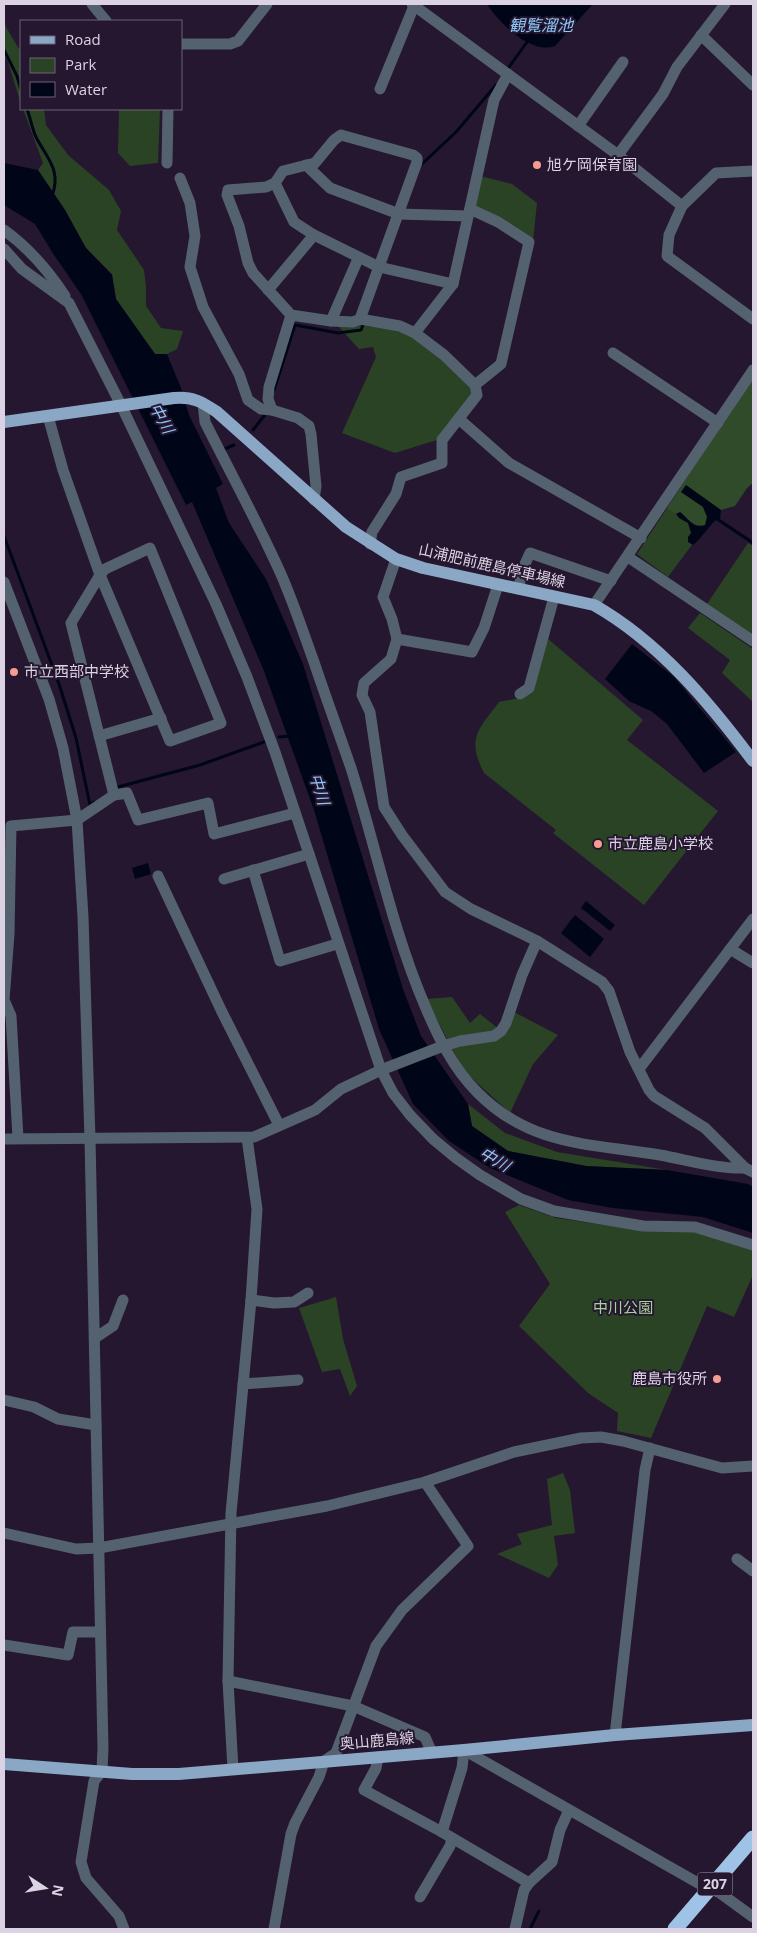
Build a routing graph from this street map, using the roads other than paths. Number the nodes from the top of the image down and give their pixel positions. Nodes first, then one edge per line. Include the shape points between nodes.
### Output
1 (92, 4) edge
2 (268, 4) edge
3 (725, 4) edge
4 (413, 5) edge
5 (105, 20) edge
6 (701, 35) junction
7 (182, 44) edge
8 (624, 62) dead end
9 (505, 71) junction
10 (753, 85) edge
11 (380, 89) dead end
12 (168, 110) edge
13 (578, 126) junction
14 (618, 155) junction
15 (167, 163) dead end
16 (306, 165) junction
17 (753, 171) edge
18 (180, 178) dead end
19 (275, 183) junction
20 (682, 206) junction
21 (469, 212) junction
22 (399, 214) junction
23 (4, 230) edge
24 (314, 235) junction
25 (4, 249) edge
26 (358, 259) junction
27 (379, 268) junction
28 (453, 284) junction
29 (268, 290) junction
30 (70, 303) junction
31 (291, 315) junction
32 (360, 319) junction
33 (753, 319) edge
34 (331, 321) junction
35 (415, 333) junction
36 (613, 352) dead end
37 (753, 370) edge
38 (475, 385) junction
39 (203, 403) junction
40 (121, 405) junction
41 (272, 410) junction
42 (48, 416) junction
43 (459, 419) junction
44 (4, 422) edge
45 (718, 423) junction
46 (314, 500) junction
47 (641, 538) junction
48 (370, 544) junction
49 (628, 557) junction
50 (396, 559) junction
51 (100, 576) junction
52 (611, 580) junction
53 (4, 582) edge
54 (498, 585) junction
55 (518, 589) junction
56 (554, 597) junction
57 (594, 605) junction
58 (397, 639) junction
59 (753, 641) edge
60 (520, 694) dead end
61 (161, 718) junction
62 (99, 736) junction
63 (753, 761) edge
64 (114, 795) junction
65 (295, 813) junction
66 (77, 820) junction
67 (309, 854) junction
68 (253, 870) junction
69 (158, 876) dead end
70 (224, 879) dead end
71 (753, 919) edge
72 (537, 942) junction
73 (337, 944) junction
74 (730, 949) junction
75 (753, 963) edge
76 (4, 1000) edge
77 (443, 1046) junction
78 (639, 1069) junction
79 (381, 1070) junction
80 (279, 1125) junction
81 (18, 1138) junction
82 (247, 1138) junction
83 (4, 1139) edge
84 (90, 1139) junction
85 (749, 1170) edge
86 (753, 1245) edge
87 (308, 1293) dead end
88 (123, 1300) dead end
89 (251, 1300) junction
90 (95, 1338) junction
91 (298, 1380) dead end
92 (243, 1384) junction
93 (4, 1400) edge
94 (96, 1425) junction
95 (650, 1448) junction
96 (753, 1466) edge
97 (425, 1482) junction
98 (232, 1524) junction
99 (4, 1533) edge
100 (99, 1548) junction
101 (737, 1559) dead end
102 (753, 1571) edge
103 (100, 1632) junction
104 (4, 1645) edge
105 (228, 1681) junction
106 (353, 1706) junction
107 (753, 1726) edge
108 (615, 1735) junction
109 (464, 1750) junction
110 (432, 1753) junction
111 (378, 1757) junction
112 (324, 1762) junction
113 (4, 1764) edge
114 (233, 1769) junction
115 (102, 1771) junction
116 (568, 1810) junction
117 (447, 1835) junction
118 (753, 1838) edge
119 (529, 1882) junction
120 (711, 1889) junction
121 (420, 1897) dead end
122 (753, 1916) edge
123 (124, 1929) edge
124 (275, 1929) edge
125 (515, 1929) edge
126 (675, 1929) edge

1 - 5 street
2 - 7 street via 238,41 230,44
3 - 6 street
4 - 9 street
4 - 11 street
6 - 10 street
6 - 14 street
8 - 13 street
9 - 13 street
9 - 21 street via 494,100
12 - 15 street
13 - 14 street
14 - 20 street
16 - 19 street via 283,171
16 - 22 street via 330,188
16 - 22 street via 315,163 334,140 342,136 413,155 418,162
17 - 20 street via 716,173
18 - 41 street via 190,203 195,236 190,267 203,307 239,374 248,400 261,409
19 - 24 street via 294,222
19 - 29 street via 266,187 228,190 227,195 240,226 248,263
20 - 33 street via 670,235 667,256
21 - 22 street
21 - 28 street
21 - 38 street via 498,222 529,242 501,364
22 - 27 street
23 - 30 street via 20,241 49,272
24 - 26 street
24 - 29 street
25 - 30 street via 22,269
26 - 27 street
26 - 34 street
27 - 28 street
27 - 32 street
28 - 35 street
29 - 31 street
30 - 40 street
31 - 34 street
31 - 41 street via 269,387
32 - 34 street via 353,322
32 - 35 street via 400,326
35 - 38 street
36 - 45 street
37 - 45 street
38 - 43 street via 477,395
39 - 40 main road, 山浦肥前鹿島停車場線 via 186,397
39 - 46 main road, 山浦肥前鹿島停車場線
39 - 77 street via 205,422 292,601 351,768 413,977
40 - 42 main road
40 - 65 street via 216,604 247,677
41 - 46 street via 298,418 309,426 316,486
42 - 44 main road
42 - 51 street
43 - 47 street via 509,463
43 - 48 street via 442,440 442,463 401,477 396,494 372,532
45 - 47 street
46 - 48 main road, 山浦肥前鹿島停車場線
47 - 49 street
48 - 50 main road, 山浦肥前鹿島停車場線
49 - 52 street
49 - 59 street
50 - 54 main road, 山浦肥前鹿島停車場線
50 - 58 street via 383,597
51 - 61 street
51 - 61 street via 105,569 150,548 221,723 170,741
51 - 62 street via 71,623
52 - 55 street via 530,553
52 - 57 street
53 - 66 street via 49,699 63,748
54 - 55 main road, 山浦肥前鹿島停車場線
54 - 58 street via 484,628 472,652
55 - 56 main road, 山浦肥前鹿島停車場線
56 - 57 main road, 山浦肥前鹿島停車場線
56 - 60 street via 529,688
57 - 63 main road, 山浦肥前鹿島停車場線 via 616,617 685,678
58 - 72 street via 390,658 364,683 362,689 370,712 384,807 445,892 471,909
61 - 62 street
62 - 64 street
64 - 65 street via 127,793 138,820 208,803 214,834
64 - 66 street
65 - 67 street
66 - 76 street via 11,826
66 - 84 street
67 - 68 street
67 - 73 street
68 - 70 street
68 - 73 street via 280,961
69 - 80 street
71 - 74 street
72 - 77 street via 501,1031 494,1036
72 - 78 street via 602,982 609,991
73 - 79 street
74 - 75 street
74 - 78 street
76 - 81 street via 11,1016
77 - 79 street
77 - 85 street via 459,1073 478,1094 502,1114 532,1131 559,1140
78 - 85 street via 654,1096 705,1128
79 - 80 street via 342,1089 315,1110
79 - 86 street via 393,1093 433,1139 464,1164 521,1200 554,1211 643,1226 695,1227
80 - 82 street
81 - 83 street
81 - 84 street
82 - 84 street
82 - 89 street via 257,1209
84 - 90 street
87 - 89 street via 294,1302
88 - 90 street via 112,1326
89 - 92 street
90 - 94 street
91 - 92 street
92 - 98 street
93 - 94 street via 34,1407 58,1419
94 - 100 street
95 - 96 street via 722,1468
95 - 97 street via 601,1438 581,1438 514,1452
95 - 108 street
97 - 98 street via 327,1506
97 - 106 street via 468,1546 402,1610 376,1646
98 - 100 street
98 - 105 street
99 - 100 street via 76,1549
100 - 103 street
101 - 102 street
103 - 104 street via 72,1632 68,1654
103 - 115 street
105 - 106 street
105 - 114 street
106 - 110 street via 425,1737
106 - 112 street via 336,1753
107 - 108 main road, 奥山鹿島線
108 - 109 main road, 奥山鹿島線
109 - 110 main road, 奥山鹿島線
109 - 116 street
109 - 117 street
110 - 111 main road, 奥山鹿島線
111 - 112 main road, 奥山鹿島線
111 - 117 street via 364,1790
112 - 114 main road, 奥山鹿島線
112 - 124 street via 291,1834
113 - 115 main road, 奥山鹿島線
114 - 115 main road, 奥山鹿島線 via 179,1774
115 - 123 street via 94,1782 81,1862 86,1878 119,1916
116 - 119 street via 552,1862
116 - 120 street
117 - 119 street
117 - 121 street via 450,1846
118 - 120 highway, 207
119 - 125 street via 524,1890
120 - 122 street
120 - 126 highway, 207

